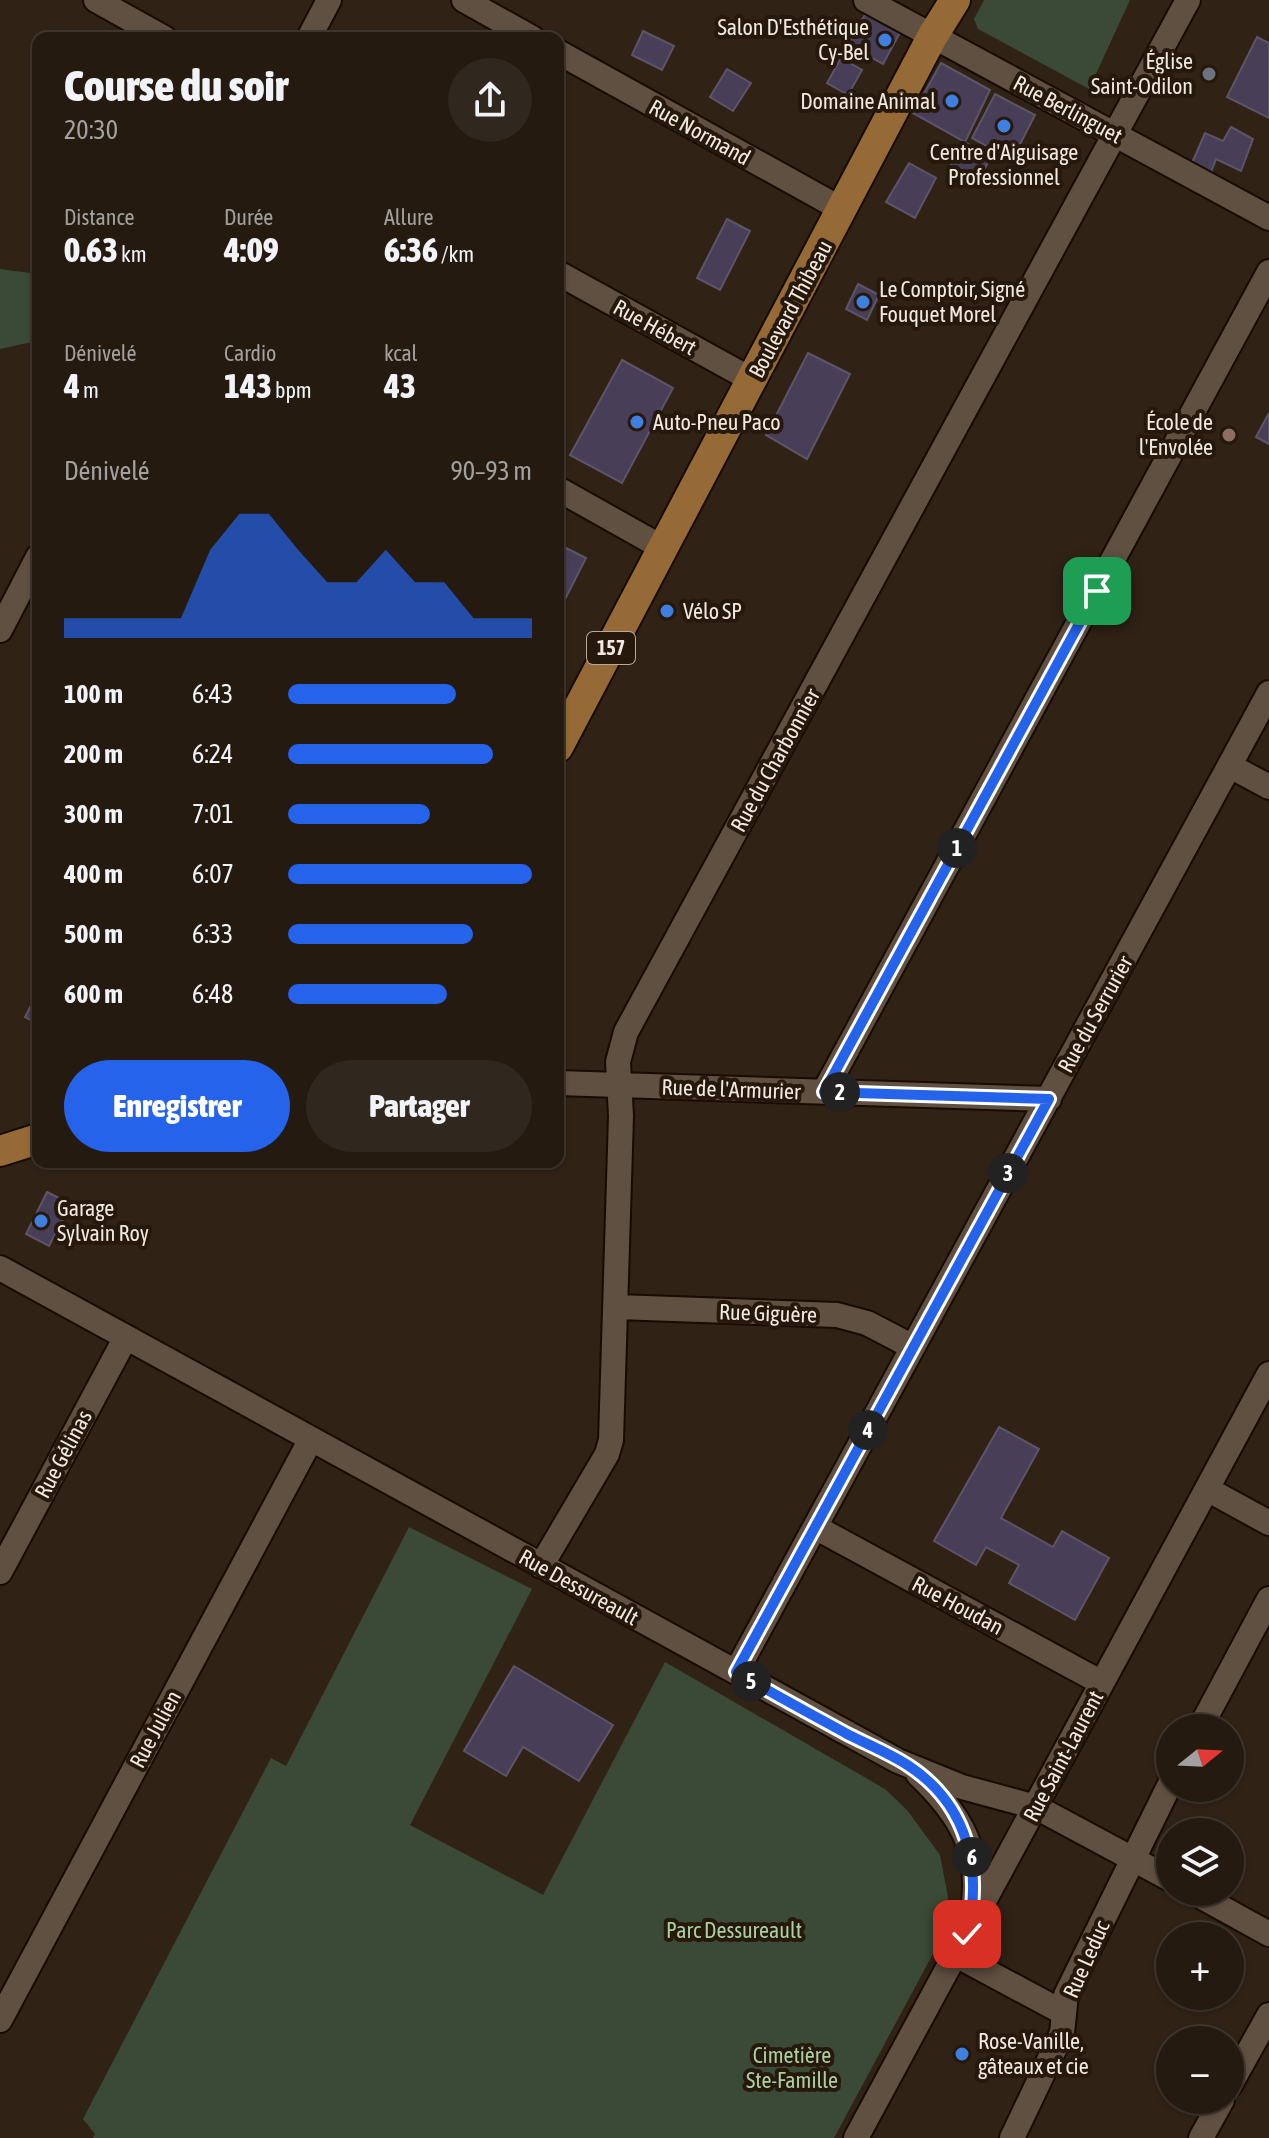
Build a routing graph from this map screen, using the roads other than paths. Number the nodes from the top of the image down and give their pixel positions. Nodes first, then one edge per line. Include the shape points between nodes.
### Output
1 (96, 0) edge
2 (329, 0) edge
3 (464, 0) edge
4 (866, 0) edge
5 (955, 0) edge
6 (1188, 0) edge
7 (153, 32) edge
8 (312, 32) edge
9 (521, 32) edge
10 (932, 37) junction
11 (564, 55) edge
12 (1116, 134) junction
13 (843, 210) junction
14 (1269, 218) edge
15 (1269, 272) edge
16 (564, 276) edge
17 (752, 380) junction
18 (564, 492) edge
19 (663, 548) junction
20 (32, 569) edge
21 (0, 630) edge
22 (1269, 693) edge
23 (564, 736) edge
24 (1230, 766) junction
25 (1269, 787) edge
26 (564, 1083) edge
27 (619, 1086) junction
28 (824, 1092) junction
29 (1049, 1099) junction
30 (32, 1141) edge
31 (0, 1151) edge
32 (0, 1268) edge
33 (617, 1307) junction
34 (126, 1337) junction
35 (913, 1347) junction
36 (1269, 1374) edge
37 (311, 1439) junction
38 (1207, 1489) junction
39 (1269, 1523) edge
40 (815, 1527) junction
41 (541, 1566) junction
42 (0, 1572) edge
43 (1269, 1599) edge
44 (736, 1672) junction
45 (1102, 1683) junction
46 (1207, 1714) edge
47 (911, 1767) junction
48 (1161, 1802) edge
49 (1036, 1807) junction
50 (1134, 1860) junction
51 (1156, 1872) edge
52 (1218, 1906) edge
53 (1269, 1934) edge
54 (962, 1945) junction
55 (1064, 2013) junction
56 (1269, 2015) edge
57 (0, 2020) edge
58 (1244, 2060) edge
59 (1214, 2114) edge
60 (856, 2138) edge
61 (1012, 2138) edge
62 (1201, 2138) edge

1 - 7 street
2 - 8 street
3 - 9 street
4 - 10 street, Rue Berlinguet
5 - 10 main road, Boulevard Thibeau / 157
6 - 12 street, Rue du Charbonnier
10 - 12 street, Rue Berlinguet
10 - 13 main road, Boulevard Thibeau / 157
11 - 13 street, Rue Normand
12 - 14 street, Rue Berlinguet
12 - 27 street, Rue du Charbonnier via 626,1032 618,1062
13 - 17 main road, Boulevard Thibeau / 157
15 - 28 street
16 - 17 street, Rue Hébert
17 - 19 main road, Boulevard Thibeau / 157
18 - 19 street
19 - 23 main road, Boulevard Thibeau / 157
20 - 21 street
22 - 24 street, Rue du Serrurier
24 - 25 street
24 - 29 street, Rue du Serrurier
26 - 27 street, Rue de l'Armurier
27 - 28 street, Rue de l'Armurier
27 - 33 street, Rue du Charbonnier
28 - 29 street, Rue de l'Armurier
29 - 35 street, Rue du Serrurier
30 - 31 main road
32 - 34 street, Rue Dessureault
33 - 35 street, Rue Giguère via 837,1315 859,1319
33 - 41 street, Rue du Charbonnier via 607,1454
34 - 37 street, Rue Dessureault
34 - 42 street, Rue Gélinas
35 - 40 street, Rue du Serrurier
36 - 38 street, Rue Saint-Laurent
37 - 41 street, Rue Dessureault
37 - 57 street, Rue Julien
38 - 39 street
38 - 45 street, Rue Saint-Laurent
40 - 44 street, Rue du Serrurier
40 - 45 street, Rue Houdan
41 - 44 street, Rue Dessureault
43 - 46 street
44 - 47 street, Rue Dessureault
45 - 49 street, Rue Saint-Laurent
47 - 49 street, Rue Dessureault
47 - 54 street via 952,1810 968,1837 975,1884
48 - 50 street, Rue Leduc
49 - 50 street, Rue Dessureault
49 - 54 street, Rue Saint-Laurent
50 - 51 street, Rue Dessureault
50 - 55 street, Rue Leduc via 1066,1995
52 - 53 street
54 - 55 street
54 - 60 street, Rue Saint-Laurent
55 - 61 street, Rue Leduc via 1062,2033
56 - 58 street
59 - 62 street

